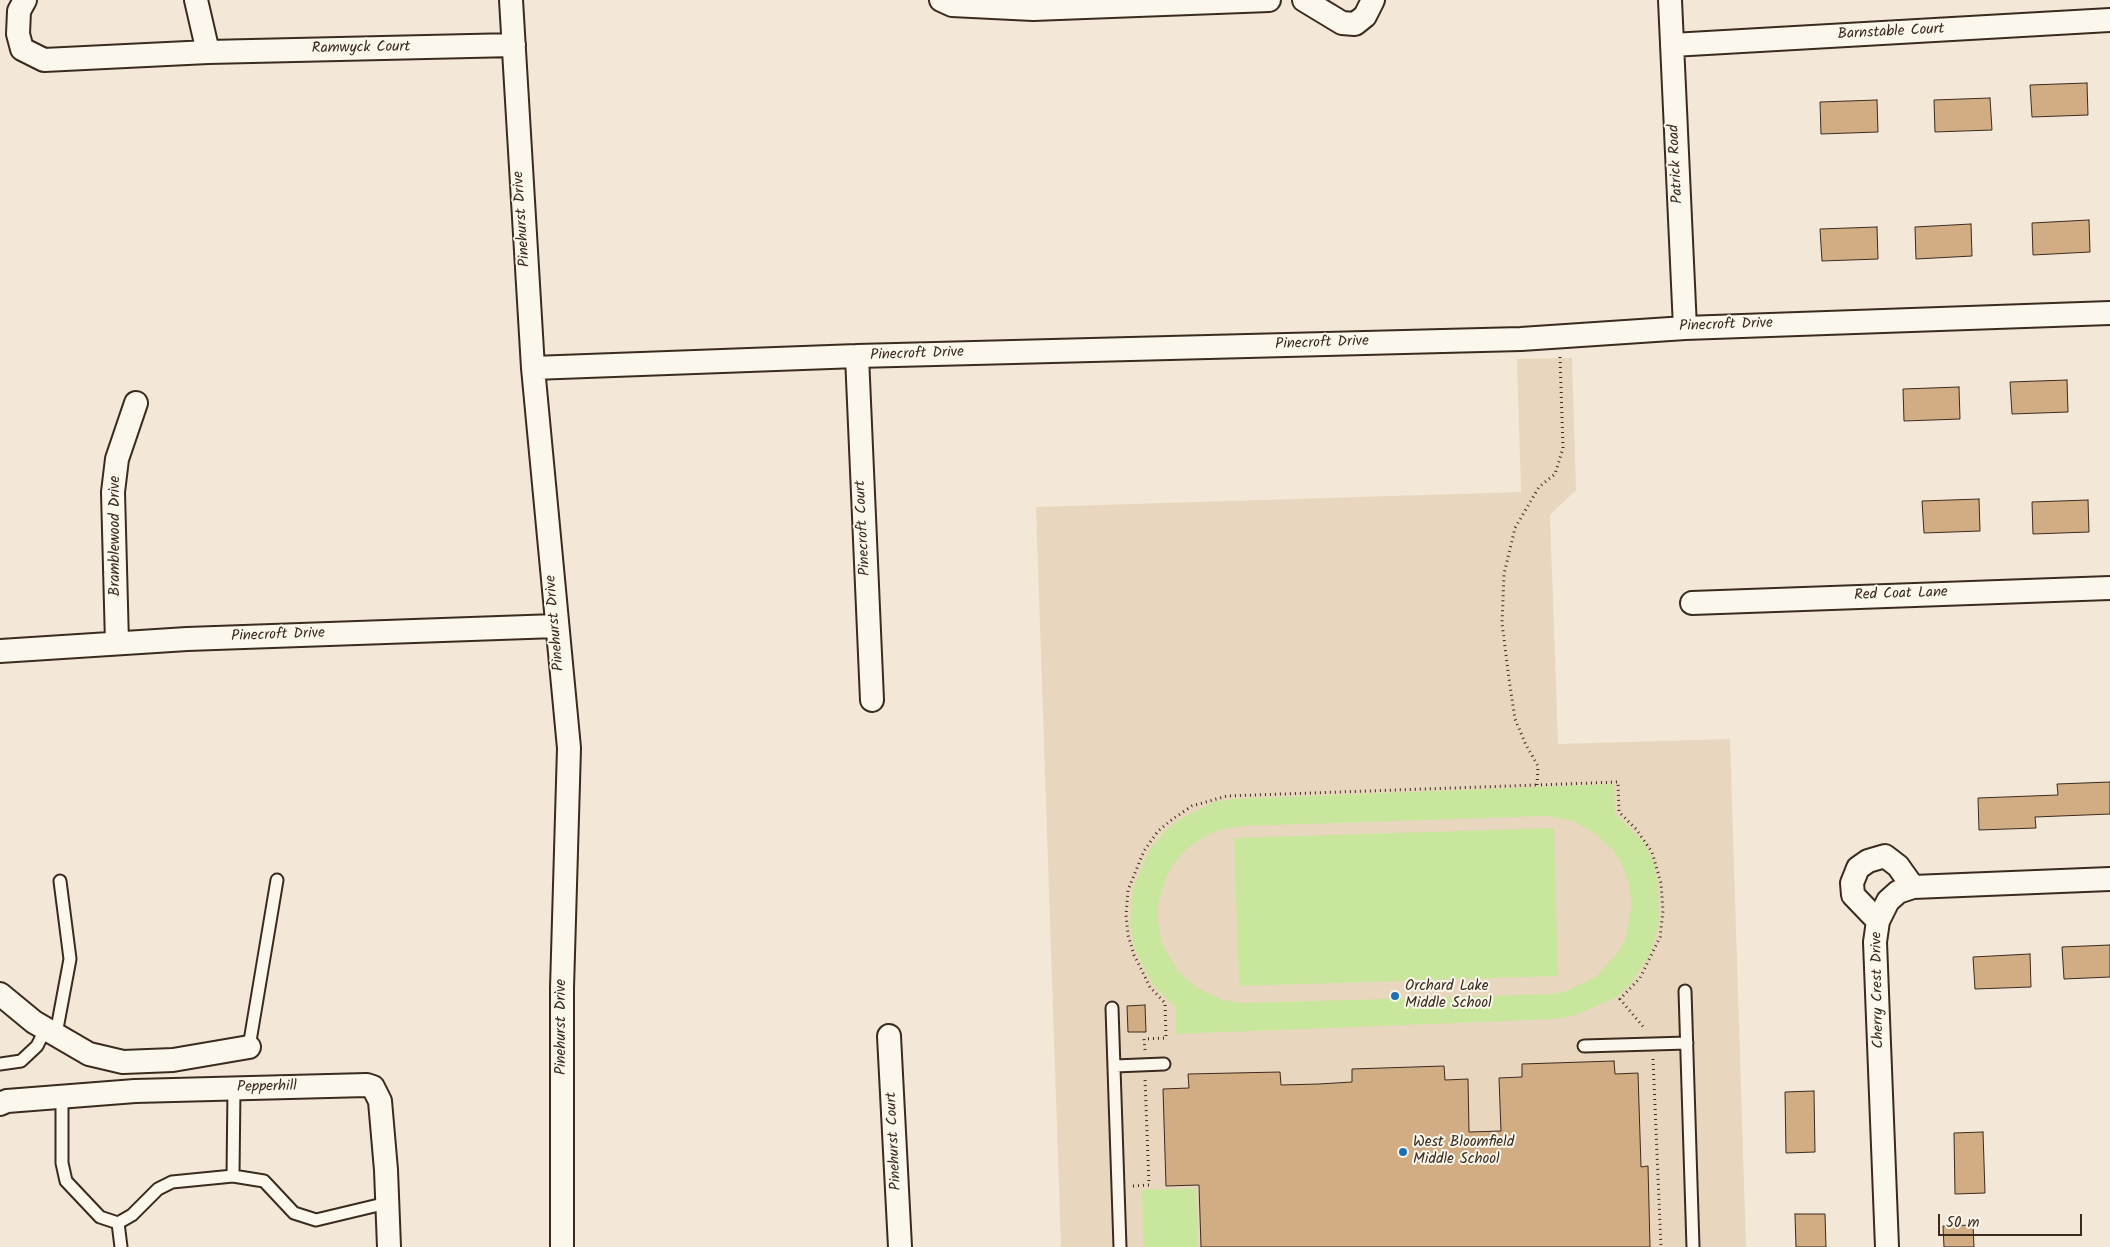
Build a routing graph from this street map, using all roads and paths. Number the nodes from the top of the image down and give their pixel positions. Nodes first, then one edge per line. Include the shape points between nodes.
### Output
1 (25, 0) edge
2 (196, 0) edge
3 (512, 0) edge
4 (941, 0) edge
5 (1269, 0) edge
6 (1304, 0) edge
7 (1373, 0) edge
8 (1670, 0) edge
9 (2110, 20) edge
10 (514, 45) junction
11 (1672, 45) junction
12 (208, 52) junction
13 (2110, 313) edge
14 (1685, 328) junction
15 (1560, 336) junction
16 (857, 356) junction
17 (533, 368) junction
18 (136, 403) dead end
19 (2110, 588) edge
20 (1692, 603) dead end
21 (556, 626) junction
22 (117, 643) junction
23 (0, 651) edge
24 (872, 700) dead end
25 (1537, 785) junction
26 (2110, 879) edge
27 (277, 880) dead end
28 (60, 881) dead end
29 (1914, 887) junction
30 (1878, 921) junction
31 (1685, 991) dead end
32 (0, 994) edge
33 (1112, 1008) dead end
34 (51, 1031) junction
35 (889, 1036) dead end
36 (1687, 1043) junction
37 (1651, 1044) junction
38 (1584, 1046) dead end
39 (248, 1047) joint
40 (0, 1064) edge
41 (1164, 1064) dead end
42 (1145, 1065) junction
43 (1114, 1066) junction
44 (234, 1088) junction
45 (62, 1096) junction
46 (0, 1104) edge
47 (233, 1176) junction
48 (1133, 1194) dead end
49 (387, 1203) junction
50 (118, 1223) junction
51 (121, 1247) edge
52 (389, 1247) edge
53 (562, 1247) edge
54 (900, 1247) edge
55 (1120, 1247) edge
56 (1661, 1247) edge
57 (1693, 1247) edge
58 (1887, 1247) edge

1 - 12 street, Ramwyck Court via 20,11 18,34 22,49 44,60
2 - 12 street
3 - 10 street, Pinehurst Drive
4 - 5 street via 952,5 1033,9
6 - 7 street via 1325,15 1342,23 1355,24 1365,16
8 - 11 street, Patrick Road
9 - 11 street, Barnstable Court
10 - 12 street, Ramwyck Court
10 - 17 street, Pinehurst Drive
11 - 14 street, Patrick Road
13 - 14 street, Pinecroft Drive
14 - 15 street, Pinecroft Drive
15 - 16 street, Pinecroft Drive
15 - 25 path via 1563,448 1555,474 1538,488 1515,528 1504,574 1502,623 1515,719 1538,766
16 - 17 street, Pinecroft Drive
16 - 24 street, Pinecroft Court
17 - 21 street, Pinehurst Drive
18 - 22 street, Bramblewood Drive via 117,459 112,492
19 - 20 street, Red Coat Lane
21 - 22 street, Pinecroft Drive
21 - 53 street, Pinehurst Drive via 569,748 562,988
22 - 23 street, Pinecroft Drive
25 - 37 path via 1618,782 1619,812 1636,828 1652,852 1661,883 1663,911 1660,937 1640,978 1620,999 1648,1032
25 - 42 path via 1227,796 1192,806 1174,818 1158,831 1144,851 1128,890 1126,915 1134,955 1150,987 1164,1003 1166,1038 1144,1039
26 - 29 street, Cherry Crest Drive
27 - 39 lane
28 - 34 lane via 70,959
29 - 30 street, Cherry Crest Drive via 1898,892 1888,901
29 - 30 street via 1898,866 1885,856 1858,868 1852,883 1854,895
30 - 58 street, Cherry Crest Drive via 1875,942
31 - 36 lane
32 - 34 street
33 - 43 lane
34 - 39 street via 89,1054 123,1062 173,1060
34 - 40 lane via 21,1061
35 - 54 street, Pinehurst Court
36 - 37 lane
36 - 57 lane
37 - 38 lane
37 - 56 path
41 - 42 lane
42 - 43 lane
42 - 48 path via 1150,1185 1133,1186
43 - 55 lane
44 - 45 street, Pepperhill
44 - 47 lane
44 - 49 street, Pepperhill via 373,1087 380,1102
45 - 46 street, Pepperhill
45 - 50 lane via 62,1163 66,1181 100,1217
47 - 49 lane via 264,1181 294,1213 316,1220
47 - 50 lane via 172,1182 158,1189 132,1215
49 - 52 street, Pepperhill
50 - 51 lane

